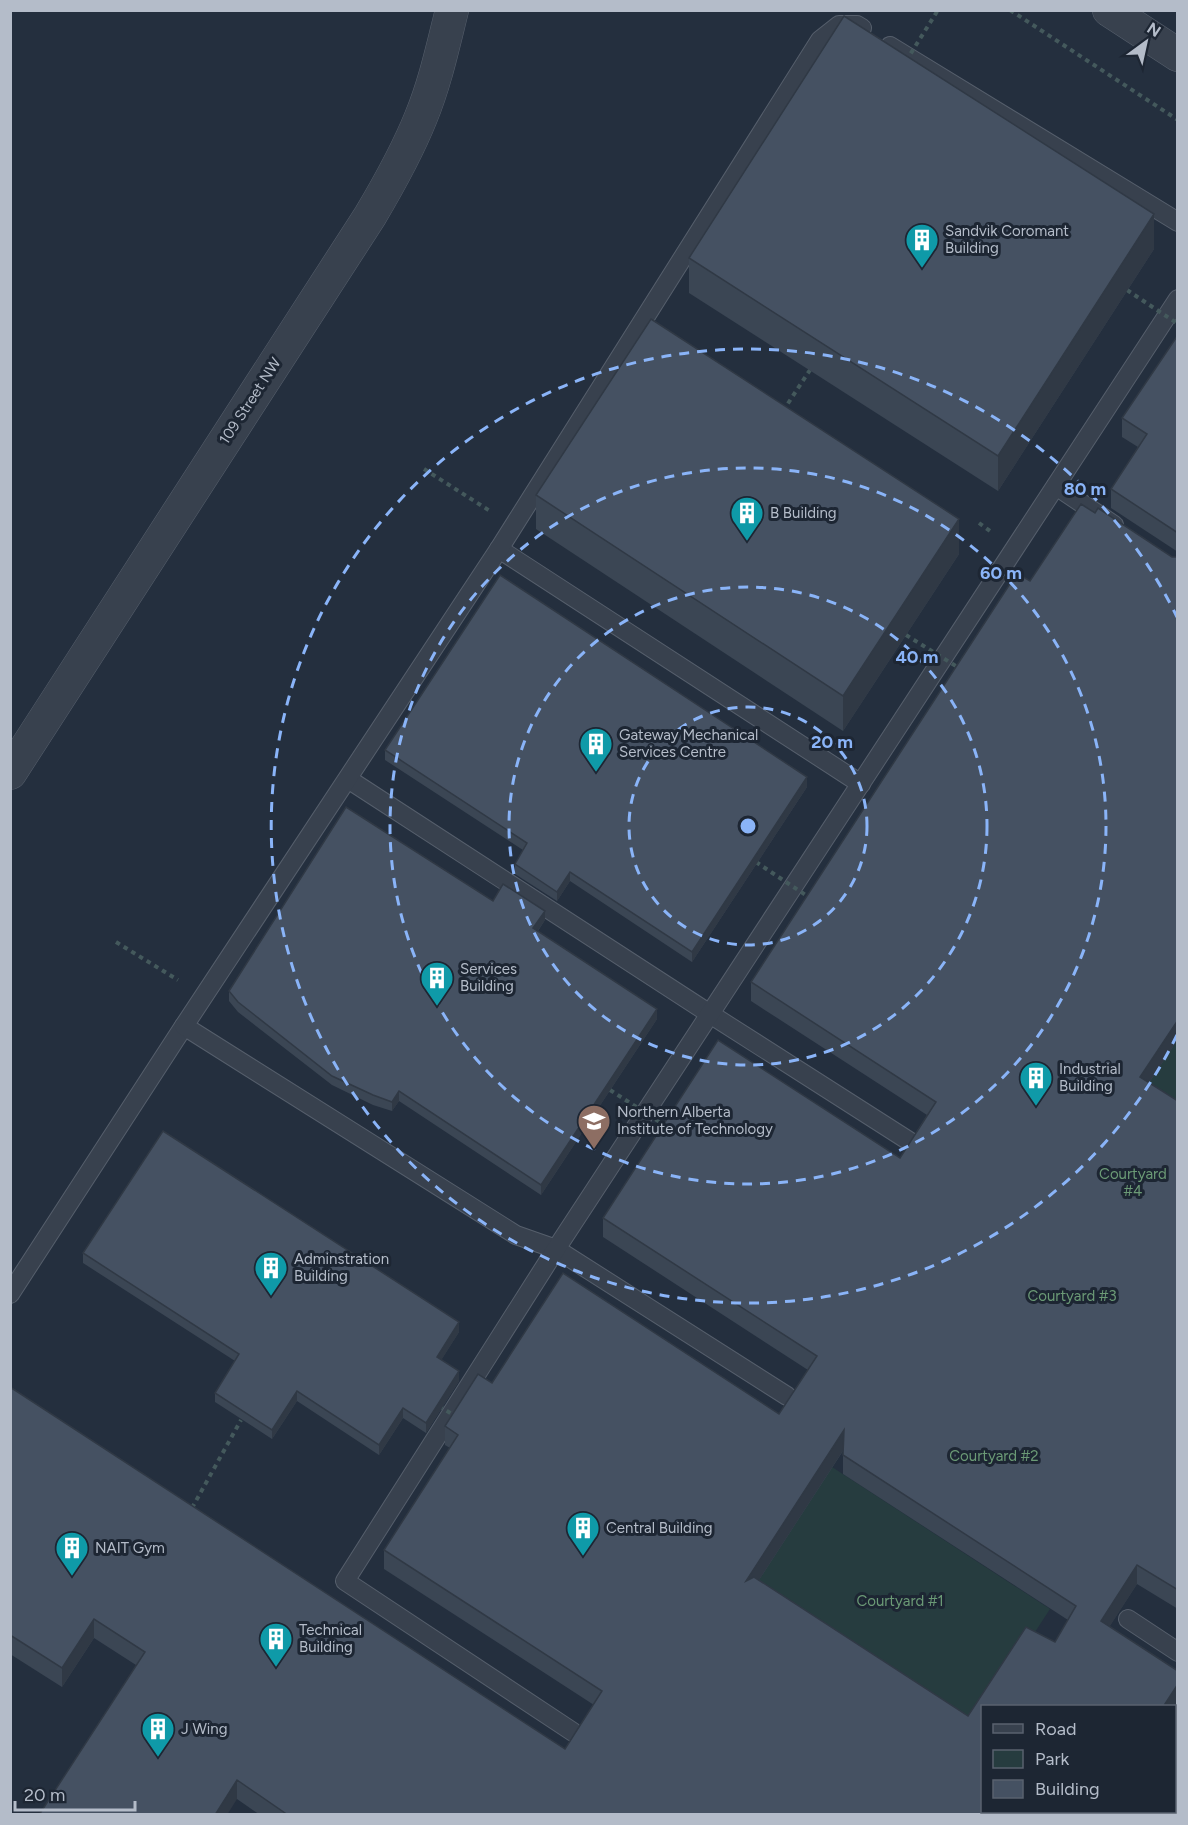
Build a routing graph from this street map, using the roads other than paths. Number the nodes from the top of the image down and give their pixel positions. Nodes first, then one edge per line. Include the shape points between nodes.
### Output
1 (452, 10) edge
2 (1109, 10) edge
3 (1178, 55) edge
4 (1178, 222) edge
5 (1178, 299) edge
6 (1056, 486) junction
7 (1131, 536) edge
8 (499, 549) junction
9 (10, 773) edge
10 (348, 779) junction
11 (861, 784) junction
12 (710, 1014) junction
13 (184, 1026) junction
14 (909, 1141) edge
15 (556, 1249) junction
16 (10, 1294) edge
17 (787, 1396) dead end
18 (1128, 1619) dead end
19 (1178, 1652) edge
20 (573, 1732) edge

1 - 9 street, 109 Street NW via 422,116 400,164 364,226
2 - 3 street
4 - 8 lane via 857,26 839,25 820,40
5 - 6 lane
6 - 7 lane
6 - 11 lane
8 - 10 lane
8 - 11 lane
10 - 12 lane
10 - 13 lane
11 - 12 lane
12 - 14 lane
12 - 15 lane
13 - 15 lane via 516,1235
13 - 16 lane
15 - 17 lane
15 - 20 lane via 345,1581
18 - 19 lane

